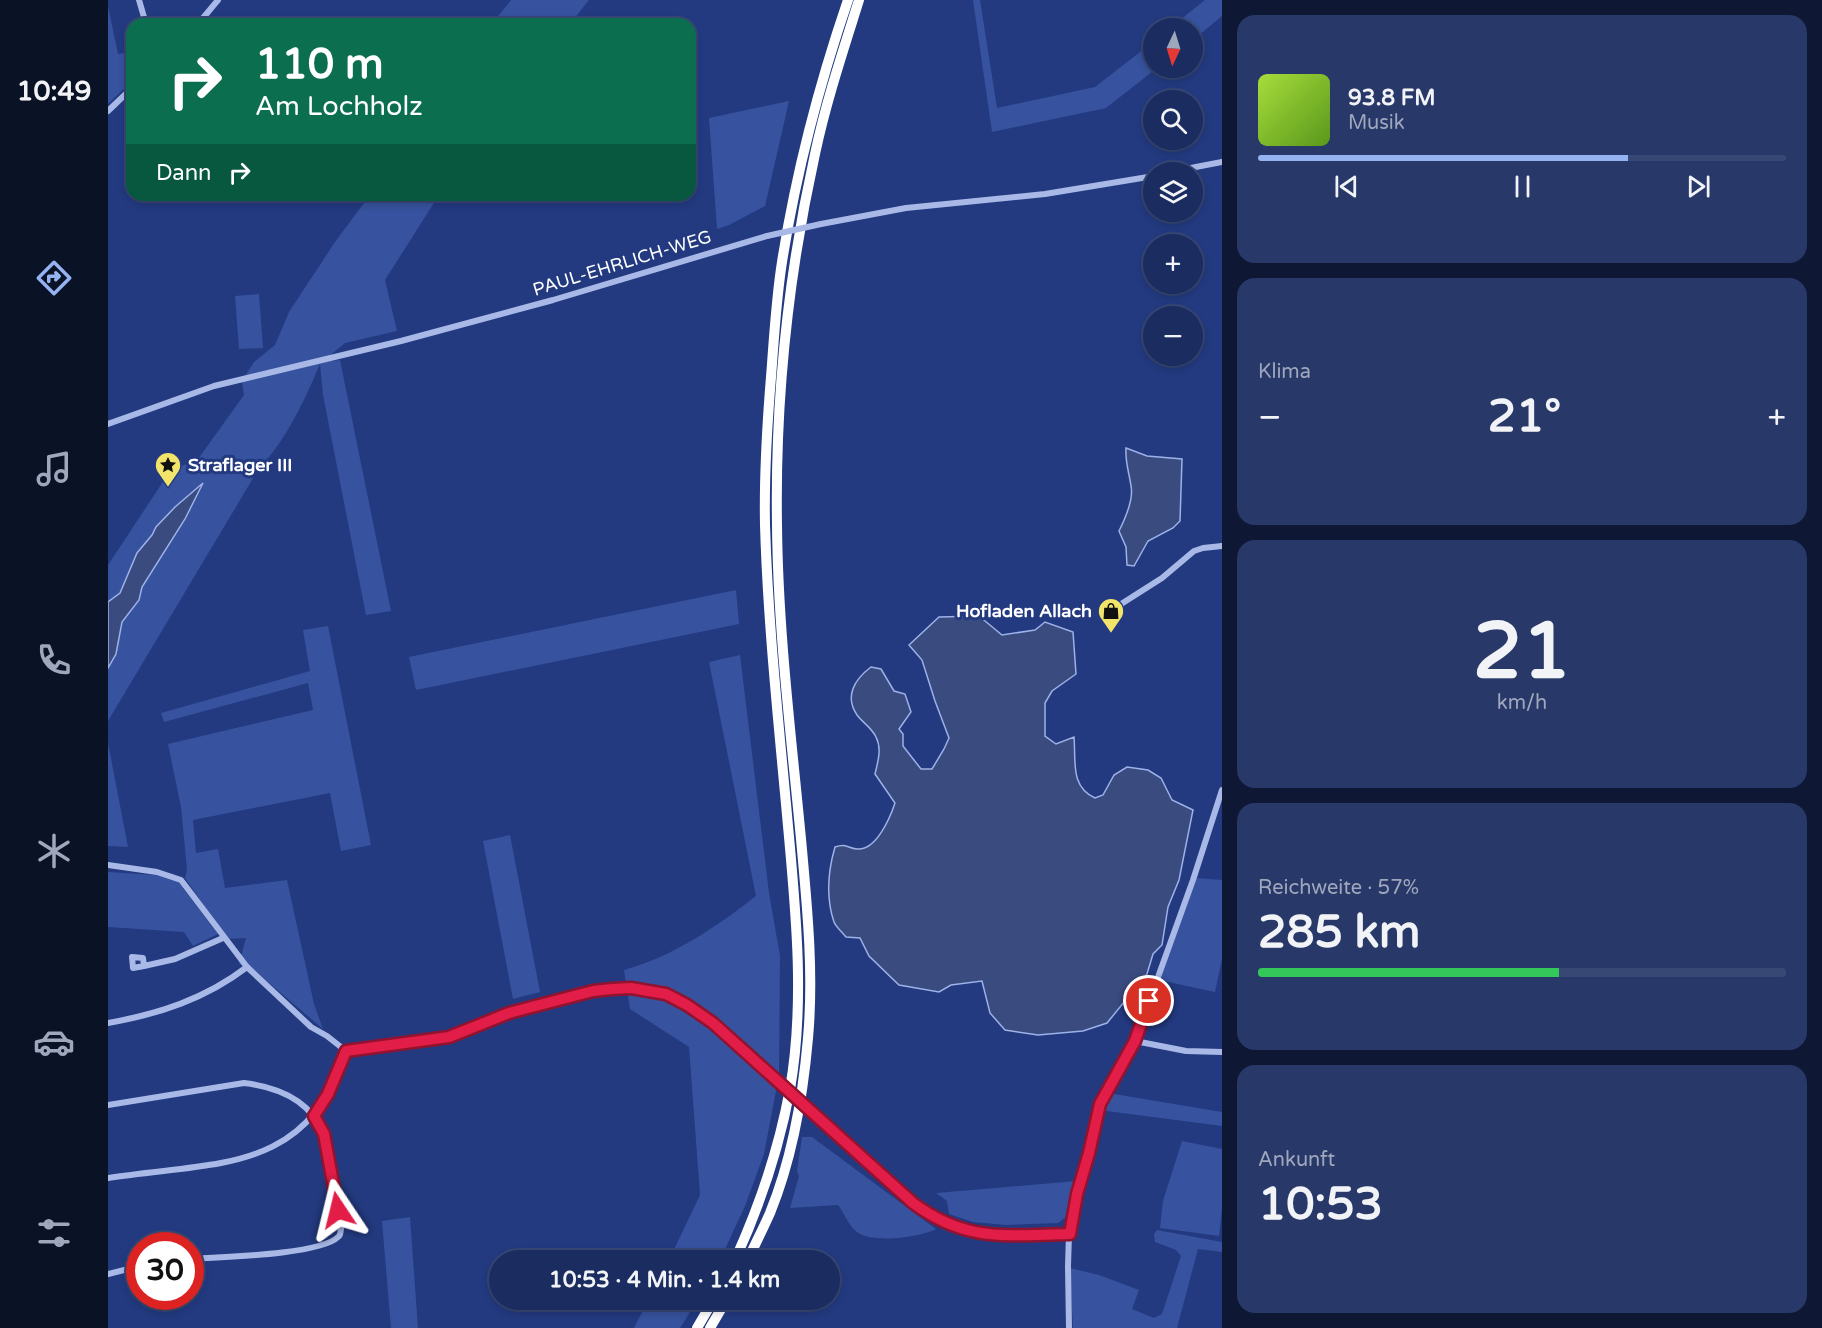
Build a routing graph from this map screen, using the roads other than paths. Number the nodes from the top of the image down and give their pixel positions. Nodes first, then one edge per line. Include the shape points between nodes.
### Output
1 (139, 0) edge
2 (218, 0) edge
3 (848, 0) edge
4 (859, 0) edge
5 (144, 18) edge
6 (203, 18) edge
7 (126, 94) edge
8 (108, 111) edge
9 (1222, 162) edge
10 (1203, 166) edge
11 (1143, 178) edge
12 (108, 424) edge
13 (1222, 546) edge
14 (1107, 613) dead end
15 (1222, 790) edge
16 (108, 866) edge
17 (223, 938) junction
18 (144, 966) dead end
19 (247, 967) junction
20 (108, 1023) edge
21 (1135, 1041) junction
22 (346, 1051) junction
23 (1222, 1052) edge
24 (108, 1106) edge
25 (314, 1116) junction
26 (108, 1178) edge
27 (1070, 1234) junction
28 (739, 1250) edge
29 (753, 1250) edge
30 (204, 1258) edge
31 (126, 1270) edge
32 (108, 1274) edge
33 (708, 1310) edge
34 (721, 1310) edge
35 (697, 1328) edge
36 (710, 1328) edge
37 (1069, 1328) edge

1 - 5 street
2 - 6 street
3 - 28 highway via 816,103 788,231 776,309 765,520 769,617 798,955 796,1039 775,1156
4 - 29 highway via 814,156 787,308 778,424 777,524 780,618 809,934 809,1035 802,1092 787,1159 771,1212
7 - 8 street
9 - 10 street
11 - 12 street, PAUL-EHRLICH-WEG, bridge via 1046,194 906,208 767,236 434,333 245,377
13 - 14 street via 1194,550 1162,578
15 - 21 street
16 - 17 street via 157,872 182,880
17 - 18 street via 175,959
17 - 19 street
19 - 20 street via 229,981 170,1009
19 - 22 street via 311,1027
21 - 23 street via 1186,1051
21 - 27 street via 1100,1104
22 - 25 street
22 - 27 street, bridge via 449,1037 509,1013 593,991 631,988 666,994 713,1023 913,1203 943,1223 982,1234
24 - 25 street via 244,1083 284,1093
25 - 26 street via 285,1140 256,1155
25 - 30 street via 324,1134 340,1235 323,1244 272,1254
27 - 37 street
31 - 32 street
33 - 35 highway
34 - 36 highway

